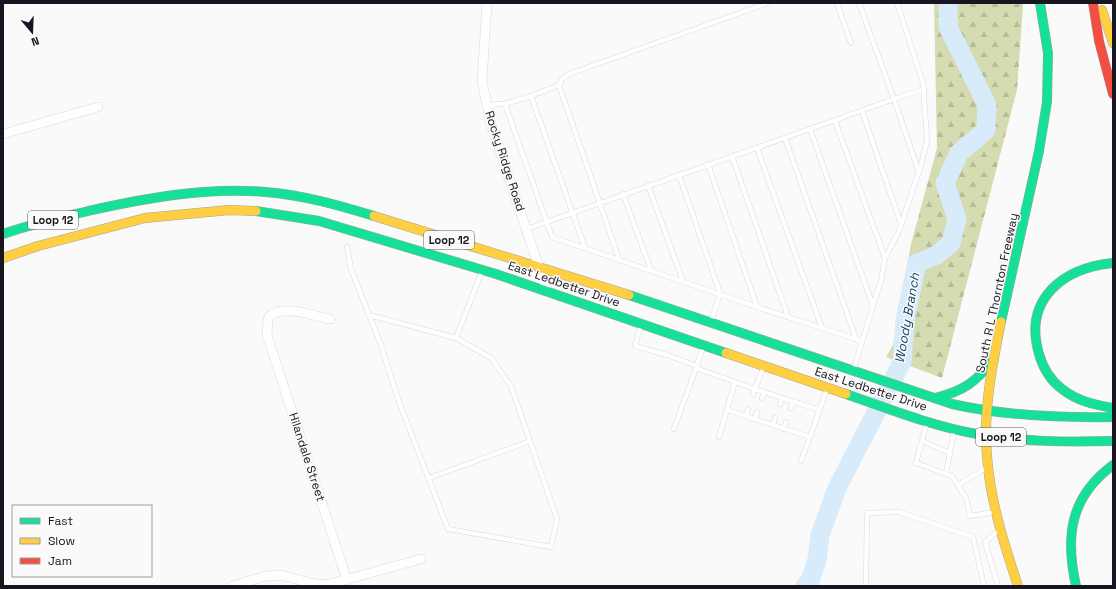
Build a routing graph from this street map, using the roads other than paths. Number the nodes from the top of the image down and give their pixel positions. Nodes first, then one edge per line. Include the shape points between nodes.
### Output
1 (487, 3) edge
2 (768, 3) edge
3 (837, 3) edge
4 (859, 3) edge
5 (896, 3) edge
6 (1040, 3) edge
7 (1093, 3) edge
8 (1099, 3) edge
9 (851, 43) dead end
10 (1113, 43) edge
11 (559, 85) junction
12 (924, 89) junction
13 (1113, 94) edge
14 (531, 96) junction
15 (894, 100) junction
16 (505, 104) junction
17 (487, 106) junction
18 (98, 107) dead end
19 (862, 111) junction
20 (835, 121) junction
21 (810, 129) junction
22 (3, 134) edge
23 (785, 138) junction
24 (757, 148) junction
25 (732, 156) junction
26 (708, 164) junction
27 (919, 173) junction
28 (679, 175) junction
29 (648, 185) junction
30 (623, 194) junction
31 (323, 200) junction
32 (600, 202) junction
33 (572, 212) junction
34 (105, 218) junction
35 (319, 221) junction
36 (547, 221) junction
37 (901, 224) junction
38 (527, 229) junction
39 (3, 234) edge
40 (347, 247) dead end
41 (585, 248) junction
42 (3, 258) edge
43 (885, 258) junction
44 (619, 259) junction
45 (1113, 263) edge
46 (540, 266) junction
47 (482, 269) junction
48 (651, 270) junction
49 (683, 281) junction
50 (547, 291) junction
51 (720, 293) junction
52 (873, 306) junction
53 (757, 307) junction
54 (369, 315) junction
55 (788, 317) junction
56 (330, 319) dead end
57 (641, 323) junction
58 (822, 328) junction
59 (708, 334) junction
60 (456, 338) junction
61 (856, 339) junction
62 (862, 341) junction
63 (994, 359) junction
64 (764, 365) junction
65 (697, 367) junction
66 (858, 373) junction
67 (831, 376) junction
68 (735, 382) junction
69 (755, 389) junction
70 (764, 392) junction
71 (753, 394) dead end
72 (762, 398) dead end
73 (782, 398) junction
74 (932, 398) junction
75 (793, 402) junction
76 (780, 404) dead end
77 (791, 408) dead end
78 (1113, 408) edge
79 (748, 409) dead end
80 (727, 410) junction
81 (820, 410) junction
82 (757, 412) dead end
83 (987, 412) junction
84 (746, 416) junction
85 (775, 418) dead end
86 (1113, 418) edge
87 (755, 419) junction
88 (927, 420) junction
89 (786, 422) dead end
90 (773, 425) junction
91 (674, 429) dead end
92 (784, 429) junction
93 (954, 429) junction
94 (986, 436) junction
95 (719, 438) dead end
96 (810, 438) junction
97 (530, 441) junction
98 (922, 441) junction
99 (1113, 441) edge
100 (950, 452) junction
101 (802, 461) dead end
102 (1113, 465) edge
103 (988, 467) junction
104 (946, 474) junction
105 (429, 478) junction
106 (958, 485) junction
107 (996, 512) junction
108 (1000, 530) junction
109 (420, 559) dead end
110 (347, 580) junction
111 (232, 586) edge
112 (866, 586) edge
113 (984, 586) edge
114 (998, 586) edge
115 (1018, 586) edge
116 (1076, 586) edge

1 - 17 street, Rocky Ridge Road via 482,81
2 - 11 lane via 569,74
3 - 9 lane
4 - 15 lane
5 - 12 lane
6 - 63 main road, South R L Thornton Freeway via 1048,51 1049,89 1044,127
7 - 13 main road via 1099,41
8 - 10 main road
11 - 14 lane
11 - 32 lane
12 - 15 lane
12 - 27 lane via 927,140
14 - 16 lane
14 - 33 lane
15 - 19 lane
15 - 27 lane
16 - 17 lane
16 - 36 lane
17 - 38 street, Rocky Ridge Road
18 - 22 street
19 - 20 lane
19 - 37 lane
20 - 21 lane
20 - 43 lane
21 - 23 lane
21 - 52 lane
23 - 24 lane
23 - 61 lane
24 - 25 lane
24 - 58 lane
25 - 26 lane
25 - 55 lane
26 - 28 lane
26 - 53 lane
27 - 37 lane
28 - 29 lane
28 - 51 lane
29 - 30 lane
29 - 49 lane
30 - 32 lane
30 - 48 lane
31 - 34 main road, East Ledbetter Drive / Loop 12 via 265,192 211,191 141,200
31 - 35 main road
31 - 46 main road, East Ledbetter Drive / Loop 12
32 - 33 lane
32 - 44 lane
33 - 36 lane
33 - 41 lane
34 - 35 main road, East Ledbetter Drive / Loop 12 via 145,218 229,210 259,211
34 - 39 main road, East Ledbetter Drive / Loop 12 via 28,225
34 - 42 main road, East Ledbetter Drive / Loop 12
35 - 47 main road, East Ledbetter Drive / Loop 12
36 - 38 lane
36 - 41 lane via 552,237
37 - 43 lane
38 - 46 street, Rocky Ridge Road
40 - 54 lane via 351,269
41 - 44 lane
43 - 52 lane
44 - 48 lane
45 - 78 main road via 1083,266 1055,284 1045,296 1038,311 1035,342 1045,372 1055,384 1079,399
46 - 50 street, Rocky Ridge Road
46 - 59 main road, East Ledbetter Drive / Loop 12
47 - 50 main road, East Ledbetter Drive / Loop 12
47 - 60 lane
48 - 49 lane
49 - 51 lane
50 - 57 main road, East Ledbetter Drive / Loop 12
51 - 53 lane
51 - 59 lane
52 - 62 lane
53 - 55 lane
54 - 60 lane
54 - 105 lane
55 - 58 lane
56 - 110 street, Hilandale Street via 291,310 274,312 268,319 268,335
57 - 59 main road, East Ledbetter Drive / Loop 12
57 - 65 lane via 635,346
58 - 61 lane
59 - 64 main road, East Ledbetter Drive / Loop 12
59 - 65 lane
59 - 67 main road, East Ledbetter Drive / Loop 12
60 - 97 lane via 491,358 511,386
61 - 62 lane
62 - 66 lane
63 - 74 main road via 980,377 957,394
63 - 83 main road, South R L Thornton Freeway
64 - 67 main road, East Ledbetter Drive / Loop 12
64 - 69 lane
65 - 68 lane
65 - 91 lane
66 - 67 main road, East Ledbetter Drive / Loop 12
66 - 74 main road, East Ledbetter Drive / Loop 12
67 - 81 lane
67 - 88 main road, East Ledbetter Drive / Loop 12 via 858,398
68 - 69 lane
68 - 80 lane
69 - 70 lane
69 - 71 lane
70 - 72 lane
70 - 73 lane
73 - 75 lane
73 - 76 lane
74 - 83 main road, East Ledbetter Drive / Loop 12
75 - 77 lane
75 - 81 lane
79 - 84 lane
80 - 84 lane
80 - 95 lane
81 - 96 lane
82 - 87 lane
83 - 86 main road, East Ledbetter Drive / Loop 12 via 1063,419
83 - 94 main road, South R L Thornton Freeway
84 - 87 lane
85 - 90 lane
87 - 90 lane
88 - 93 main road, East Ledbetter Drive / Loop 12
88 - 98 lane
89 - 92 lane
90 - 92 lane
92 - 96 lane
93 - 94 main road, East Ledbetter Drive / Loop 12
93 - 100 lane
94 - 99 main road, East Ledbetter Drive / Loop 12 via 1062,442
94 - 103 main road, South R L Thornton Freeway
96 - 101 lane
97 - 105 lane
97 - 105 lane via 557,519 551,547 448,529
98 - 100 lane
98 - 104 lane via 916,463
100 - 104 lane
102 - 116 main road via 1091,482 1075,511 1071,561
103 - 106 lane
103 - 107 main road, South R L Thornton Freeway
104 - 106 lane via 952,476
106 - 107 lane via 966,498 970,516
107 - 108 main road, South R L Thornton Freeway
108 - 114 lane via 985,542
108 - 115 main road, South R L Thornton Freeway
109 - 110 street
110 - 111 street via 326,585 282,575 266,576
112 - 113 lane via 867,513 899,512 973,537

